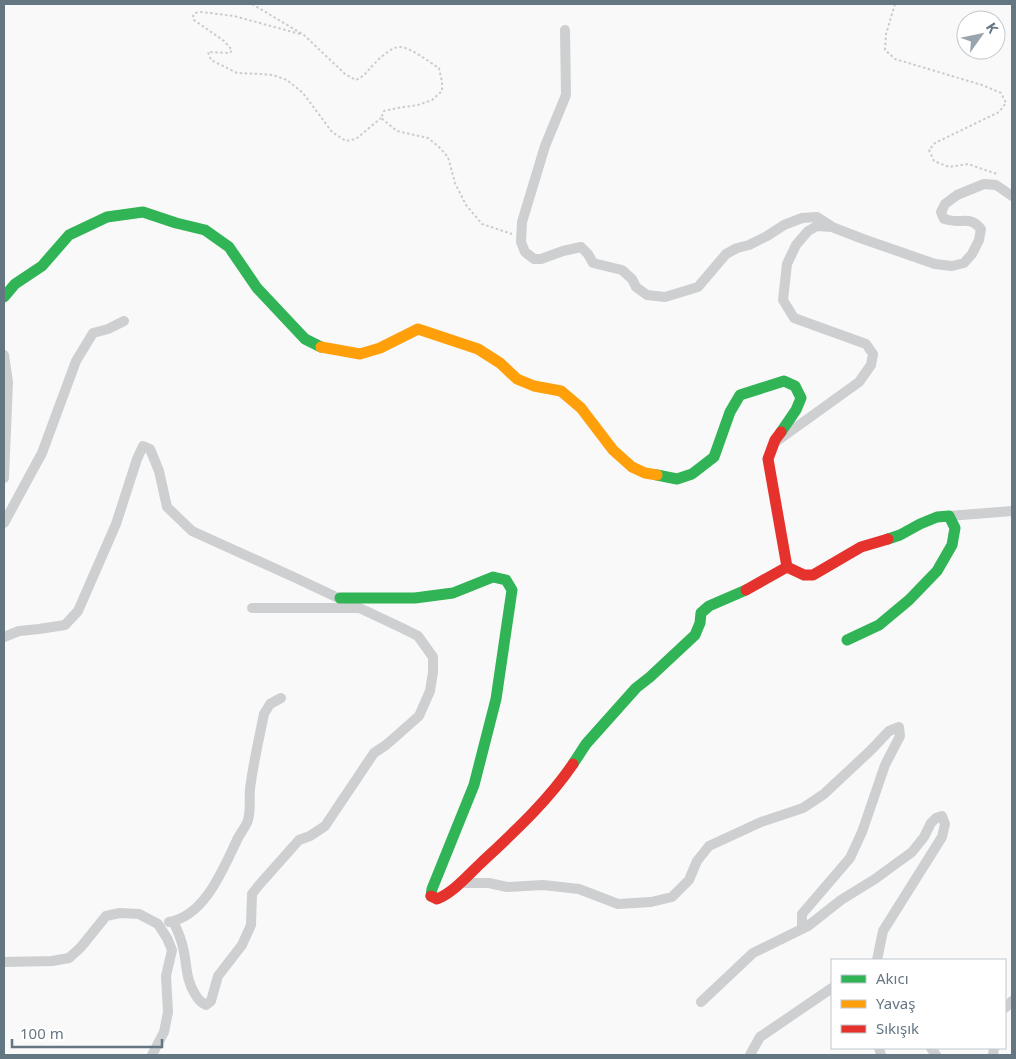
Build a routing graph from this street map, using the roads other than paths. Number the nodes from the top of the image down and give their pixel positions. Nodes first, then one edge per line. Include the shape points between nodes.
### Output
1 (565, 30) dead end
2 (1012, 196) edge
3 (832, 227) junction
4 (4, 297) edge
5 (124, 321) dead end
6 (4, 355) edge
7 (774, 444) junction
8 (4, 478) edge
9 (1012, 511) edge
10 (949, 516) junction
11 (4, 523) edge
12 (787, 567) junction
13 (340, 598) junction
14 (252, 608) dead end
15 (362, 608) junction
16 (4, 637) edge
17 (847, 640) dead end
18 (281, 698) dead end
19 (460, 883) junction
20 (173, 921) junction
21 (158, 924) junction
22 (802, 929) junction
23 (877, 959) edge
24 (4, 962) edge
25 (831, 989) edge
26 (701, 1002) dead end
27 (152, 1055) edge
28 (750, 1055) edge

1 - 3 street via 566,94 545,146 522,222 521,242 525,252 534,259 581,247 593,263 622,270 647,294 665,297 698,287 726,254 784,225 802,218 817,217
2 - 3 street via 996,185 984,184 957,195 945,204 941,212 944,219 966,220 981,229 972,254 964,263 952,266 935,264
3 - 7 street via 817,226 796,245 787,264 783,300 794,318 866,344 873,354 871,365 859,382
4 - 7 street via 15,284 42,266 69,235 107,217 143,212 204,230 229,247 257,288 306,339 322,348 360,354 418,329 478,349 517,378 534,386 561,391 581,408 613,450 632,467 645,473 677,479 692,474 714,457 730,412 740,395 784,381 794,386 801,398
5 - 11 street via 93,333 76,361 42,453
6 - 8 street via 8,382
7 - 12 street via 768,459
9 - 10 street
10 - 12 street via 937,517 900,535 861,547 812,575
10 - 17 street via 955,528 952,545 937,571 879,625
12 - 19 street via 701,613 695,635 636,688 586,744 561,782
13 - 15 street
13 - 16 street via 192,531 167,507 159,471 150,449 143,446 116,524 78,611 65,625 20,631
13 - 19 street via 415,598 453,593 493,577 506,580 512,590 496,699 474,785 431,897 444,896
14 - 15 street
15 - 20 street via 418,636 433,656 430,691 419,716 374,754 325,826 300,840 255,889 251,926 242,945 218,976 211,1001 206,1005 200,1002 190,986 184,951
18 - 20 street via 270,704 264,714 250,789 248,820 203,901 192,913
19 - 22 street via 579,888 618,904 672,897 689,880 697,861 710,846 761,822 804,808 824,794 889,730 899,727 900,736 885,765 850,858 802,914
20 - 21 street
21 - 24 street via 139,914 113,914 106,916 69,958
21 - 27 street via 172,950 166,976 168,1012 164,1032
22 - 23 street via 912,852 931,823 942,816 945,824 942,836 883,931
22 - 26 street via 753,953
25 - 28 street via 760,1037

